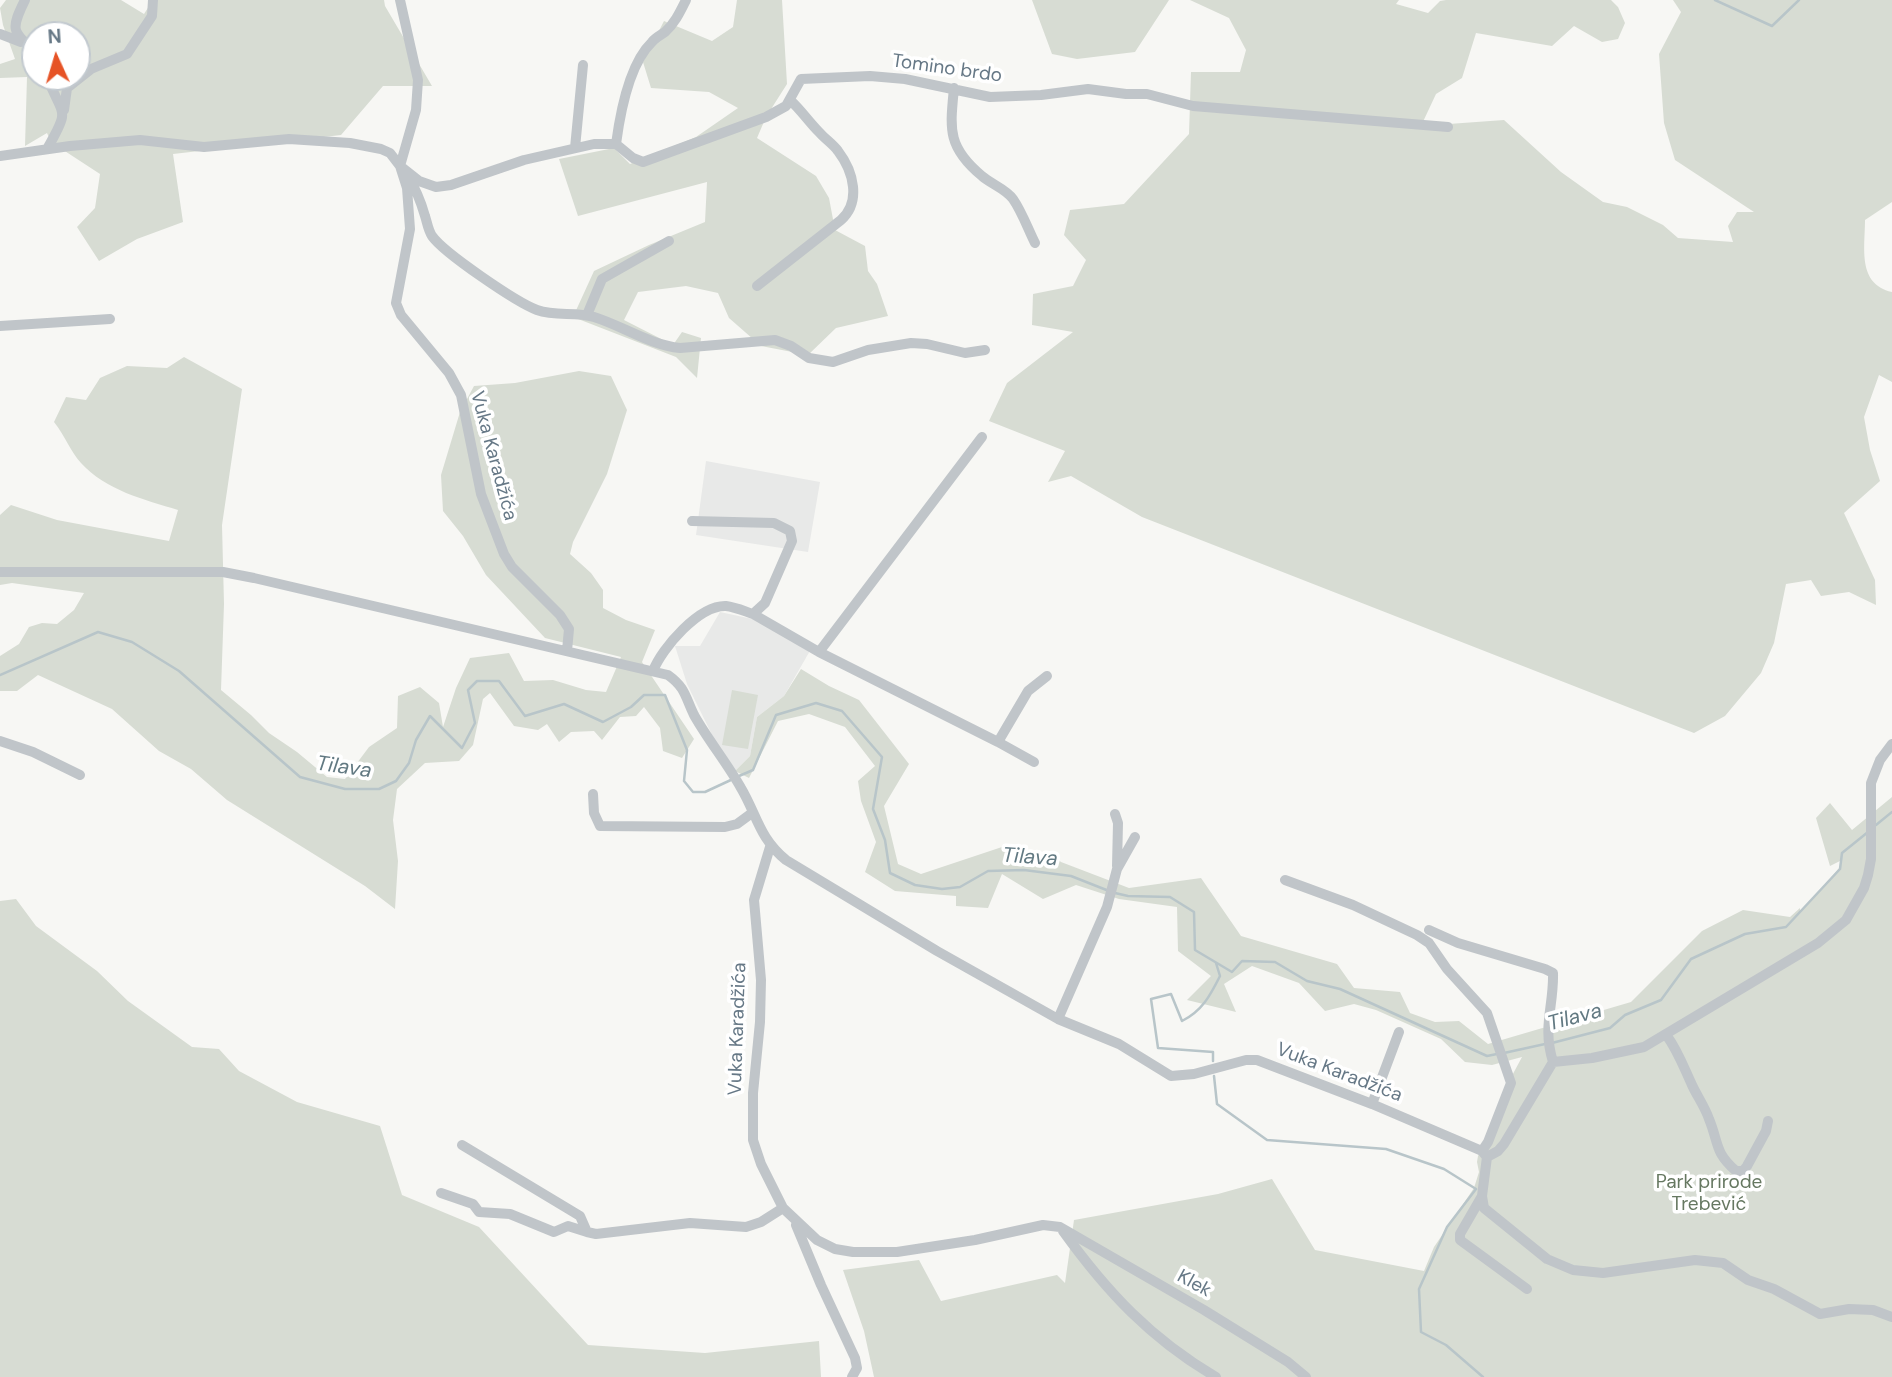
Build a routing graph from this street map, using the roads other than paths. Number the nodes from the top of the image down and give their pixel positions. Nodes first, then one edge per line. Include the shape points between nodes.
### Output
1 (25, 0) edge
2 (153, 0) edge
3 (400, 0) edge
4 (686, 0) edge
5 (0, 34) edge
6 (21, 42) joint
7 (583, 65) dead end
8 (954, 88) junction
9 (54, 91) edge
10 (790, 100) junction
11 (64, 110) junction
12 (1448, 127) dead end
13 (616, 144) junction
14 (47, 149) junction
15 (575, 149) junction
16 (0, 156) edge
17 (400, 166) junction
18 (669, 241) dead end
19 (1035, 243) dead end
20 (757, 286) dead end
21 (587, 316) junction
22 (110, 318) dead end
23 (0, 326) edge
24 (985, 350) dead end
25 (982, 437) dead end
26 (692, 521) dead end
27 (0, 572) edge
28 (753, 614) junction
29 (567, 651) junction
30 (819, 652) junction
31 (653, 671) junction
32 (1047, 676) dead end
33 (0, 741) edge
34 (998, 741) junction
35 (1892, 744) edge
36 (1034, 762) dead end
37 (80, 775) dead end
38 (593, 794) dead end
39 (752, 813) junction
40 (1115, 814) dead end
41 (1135, 836) dead end
42 (770, 847) junction
43 (1117, 869) junction
44 (1285, 880) dead end
45 (1429, 930) dead end
46 (1058, 1019) junction
47 (1399, 1032) dead end
48 (1667, 1036) junction
49 (1553, 1062) junction
50 (1372, 1104) junction
51 (1768, 1121) dead end
52 (462, 1145) dead end
53 (1484, 1154) junction
54 (441, 1193) dead end
55 (1482, 1196) junction
56 (783, 1208) junction
57 (793, 1219) junction
58 (1060, 1227) junction
59 (587, 1232) junction
60 (1527, 1289) dead end
61 (1892, 1317) edge
62 (852, 1377) edge
63 (1216, 1377) edge
64 (1306, 1377) edge

1 - 6 street via 16,18
2 - 11 street via 152,16 127,54 90,69 66,89
3 - 17 street via 418,80 416,110
4 - 13 street via 677,19 641,56 625,96
5 - 6 street
7 - 15 street
8 - 10 street, Tomino brdo via 870,76 809,78 797,82
8 - 12 street, Tomino brdo via 990,97 1088,89 1147,94 1193,106
8 - 19 street via 953,139 981,176 1012,197
9 - 11 street
10 - 13 street, Tomino brdo via 766,117 643,162
10 - 20 street via 838,150 849,172 854,202 841,220
11 - 14 street
13 - 15 street
14 - 16 street
14 - 17 street via 141,140 204,147 289,139 380,149
15 - 17 street via 524,160 452,186 419,181
17 - 21 street via 415,187 429,231 439,243 528,306
17 - 29 street, Vuka Karadžića via 410,229 396,303 461,395 481,494 496,534 512,567 569,629
18 - 21 street via 602,279
21 - 24 street via 665,346 775,340 809,358 833,362 911,343 965,353
22 - 23 street
25 - 30 street
26 - 28 street via 774,523 790,531 792,541 783,564 765,603
27 - 29 street, Vuka Karadžića via 223,572
28 - 30 street
28 - 31 street via 723,606 712,610 676,635
29 - 31 street, Vuka Karadžića
30 - 34 street
31 - 39 street, Vuka Karadžića via 677,681 688,696 693,713 743,790
32 - 34 street via 1028,691
33 - 37 street
34 - 36 street
35 - 48 street via 1871,783 1868,874 1846,920 1818,943
38 - 39 street via 600,826 725,827
39 - 42 street, Vuka Karadžića
40 - 43 street
41 - 43 street
42 - 46 street, Vuka Karadžića via 937,951
42 - 56 street, Vuka Karadžića via 754,900 761,980 753,1140
43 - 46 street via 1107,907
44 - 53 street via 1417,935 1429,943 1487,1013 1511,1083
45 - 49 street via 1553,973 1547,1019
46 - 50 street, Vuka Karadžića via 1119,1044 1171,1076 1257,1060
47 - 50 street
48 - 49 street via 1644,1047
48 - 51 street via 1705,1107 1725,1162 1743,1171
49 - 53 street via 1504,1144 1498,1151
50 - 53 street, Vuka Karadžića
52 - 59 street via 580,1216
53 - 55 street
54 - 59 street via 473,1203 479,1212 510,1214 554,1232 568,1226
55 - 60 street via 1460,1240
55 - 61 street via 1484,1208 1531,1247 1573,1270 1603,1273 1695,1260 1723,1264 1820,1314 1849,1309
56 - 57 street, Vuka Karadžića
56 - 59 street via 746,1227 690,1223
57 - 58 street via 817,1240 853,1252 897,1252 1043,1226
57 - 62 street, Vuka Karadžića via 855,1358 857,1368
58 - 63 street via 1138,1322
58 - 64 street, Klek via 1214,1316

